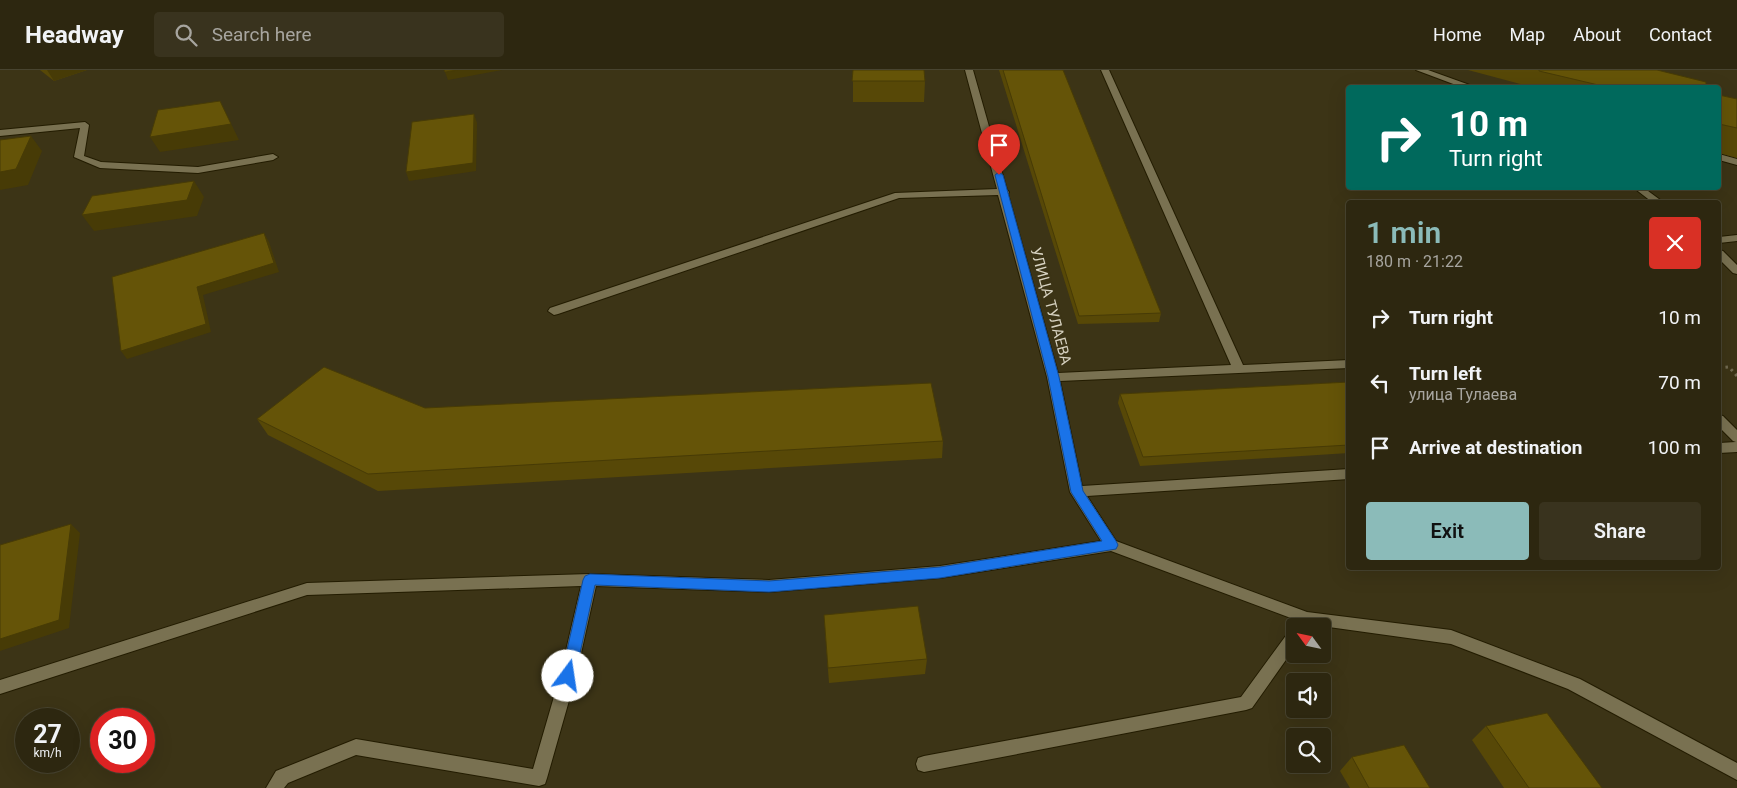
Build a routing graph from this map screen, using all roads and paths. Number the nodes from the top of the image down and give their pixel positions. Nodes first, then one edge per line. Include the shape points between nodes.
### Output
1 (969, 70) edge
2 (1105, 70) edge
3 (1420, 70) edge
4 (1465, 85) edge
5 (0, 133) edge
6 (272, 157) dead end
7 (1721, 158) edge
8 (1737, 162) edge
9 (1642, 190) edge
10 (1004, 192) junction
11 (1655, 200) edge
12 (1737, 238) edge
13 (1721, 240) edge
14 (1721, 254) edge
15 (1737, 271) edge
16 (554, 311) dead end
17 (1346, 364) edge
18 (1721, 368) edge
19 (1239, 369) junction
20 (1737, 376) edge
21 (1053, 377) junction
22 (1721, 421) edge
23 (1737, 438) edge
24 (1737, 447) edge
25 (1721, 448) edge
26 (1346, 474) edge
27 (1077, 492) junction
28 (1112, 545) junction
29 (590, 580) junction
30 (1294, 618) edge
31 (1331, 625) edge
32 (1286, 647) edge
33 (0, 687) edge
34 (924, 764) dead end
35 (1737, 772) edge
36 (539, 783) edge
37 (274, 788) edge

1 - 10 street, УЛИЦА ТУЛАЕВА
2 - 19 street
3 - 4 street
5 - 6 street via 85,125 79,157 100,165 198,170
7 - 8 street
9 - 11 street
10 - 16 street via 898,195
10 - 21 street, УЛИЦА ТУЛАЕВА
12 - 13 street
14 - 15 street
17 - 19 street
18 - 20 path via 1728,367
19 - 21 street
21 - 27 street, УЛИЦА ТУЛАЕВА
22 - 23 street
24 - 25 street
26 - 27 street
27 - 28 street, УЛИЦА ТУЛАЕВА
28 - 29 street via 940,572 769,586
28 - 30 street
29 - 33 street via 307,589
29 - 36 street
31 - 35 street via 1451,637 1574,684
32 - 34 street via 1246,703
36 - 37 street via 356,747 282,777

